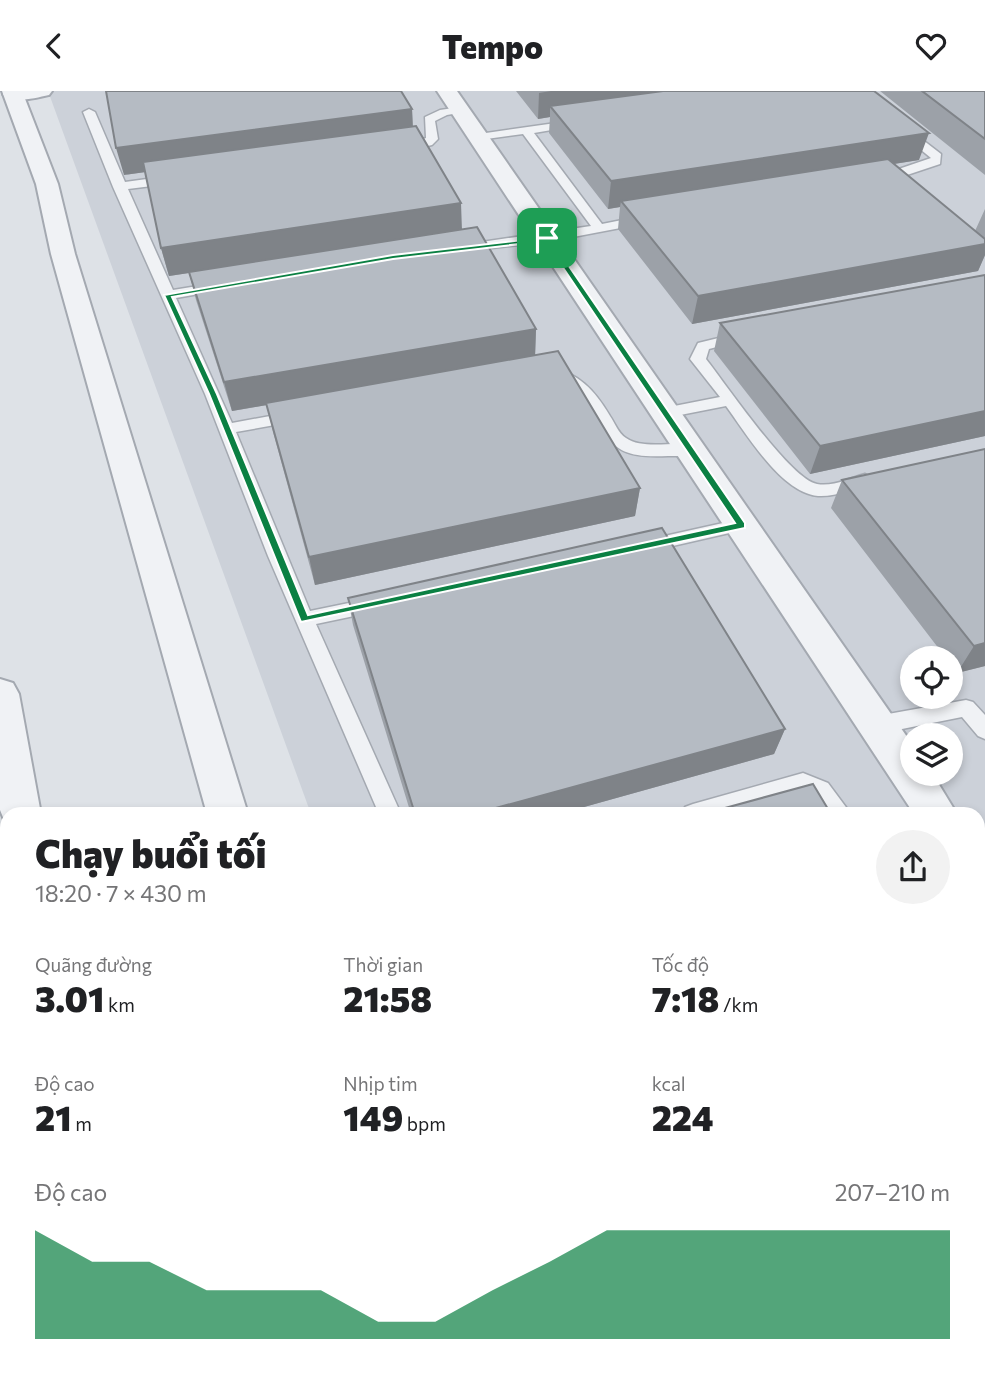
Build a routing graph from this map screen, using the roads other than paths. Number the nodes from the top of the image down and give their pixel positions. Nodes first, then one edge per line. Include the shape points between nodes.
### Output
1 (42, 91) edge
2 (8, 94) edge
3 (454, 100) edge
4 (89, 112) dead end
5 (594, 121) edge
6 (895, 123) edge
7 (526, 131) junction
8 (479, 137) junction
9 (392, 150) edge
10 (184, 178) edge
11 (890, 180) edge
12 (119, 187) junction
13 (659, 217) edge
14 (599, 228) junction
15 (547, 238) junction
16 (444, 251) edge
17 (234, 284) edge
18 (168, 295) junction
19 (762, 332) edge
20 (537, 373) edge
21 (730, 400) junction
22 (320, 412) edge
23 (665, 413) junction
24 (227, 429) junction
25 (690, 449) junction
26 (876, 477) edge
27 (741, 525) junction
28 (619, 552) edge
29 (400, 599) edge
30 (305, 619) junction
31 (0, 694) edge
32 (976, 705) edge
33 (877, 725) junction
34 (985, 730) edge
35 (20, 807) edge
36 (226, 807) edge
37 (387, 807) edge
38 (717, 807) edge
39 (835, 807) edge
40 (932, 807) edge

1 - 2 street
2 - 36 street via 47,184 63,254
3 - 8 street
3 - 9 lane via 444,112 429,119 432,139 428,143
4 - 12 lane
5 - 7 lane
6 - 11 lane via 937,157 936,162
7 - 8 lane
7 - 14 lane
8 - 15 street
10 - 12 lane
12 - 18 lane
13 - 14 lane
14 - 15 lane
15 - 16 lane
15 - 23 street
17 - 18 lane
18 - 24 lane
19 - 21 lane via 724,339 699,352 698,359
20 - 25 lane via 562,373 582,384 615,438 628,445 645,450
21 - 23 lane
21 - 26 lane via 799,484 823,490
22 - 24 lane
23 - 25 street
24 - 30 lane
25 - 27 street
27 - 28 lane
27 - 33 street
29 - 30 lane
30 - 37 lane
31 - 35 street
32 - 33 lane
32 - 34 lane
33 - 40 street
38 - 39 lane via 803,782 816,785

